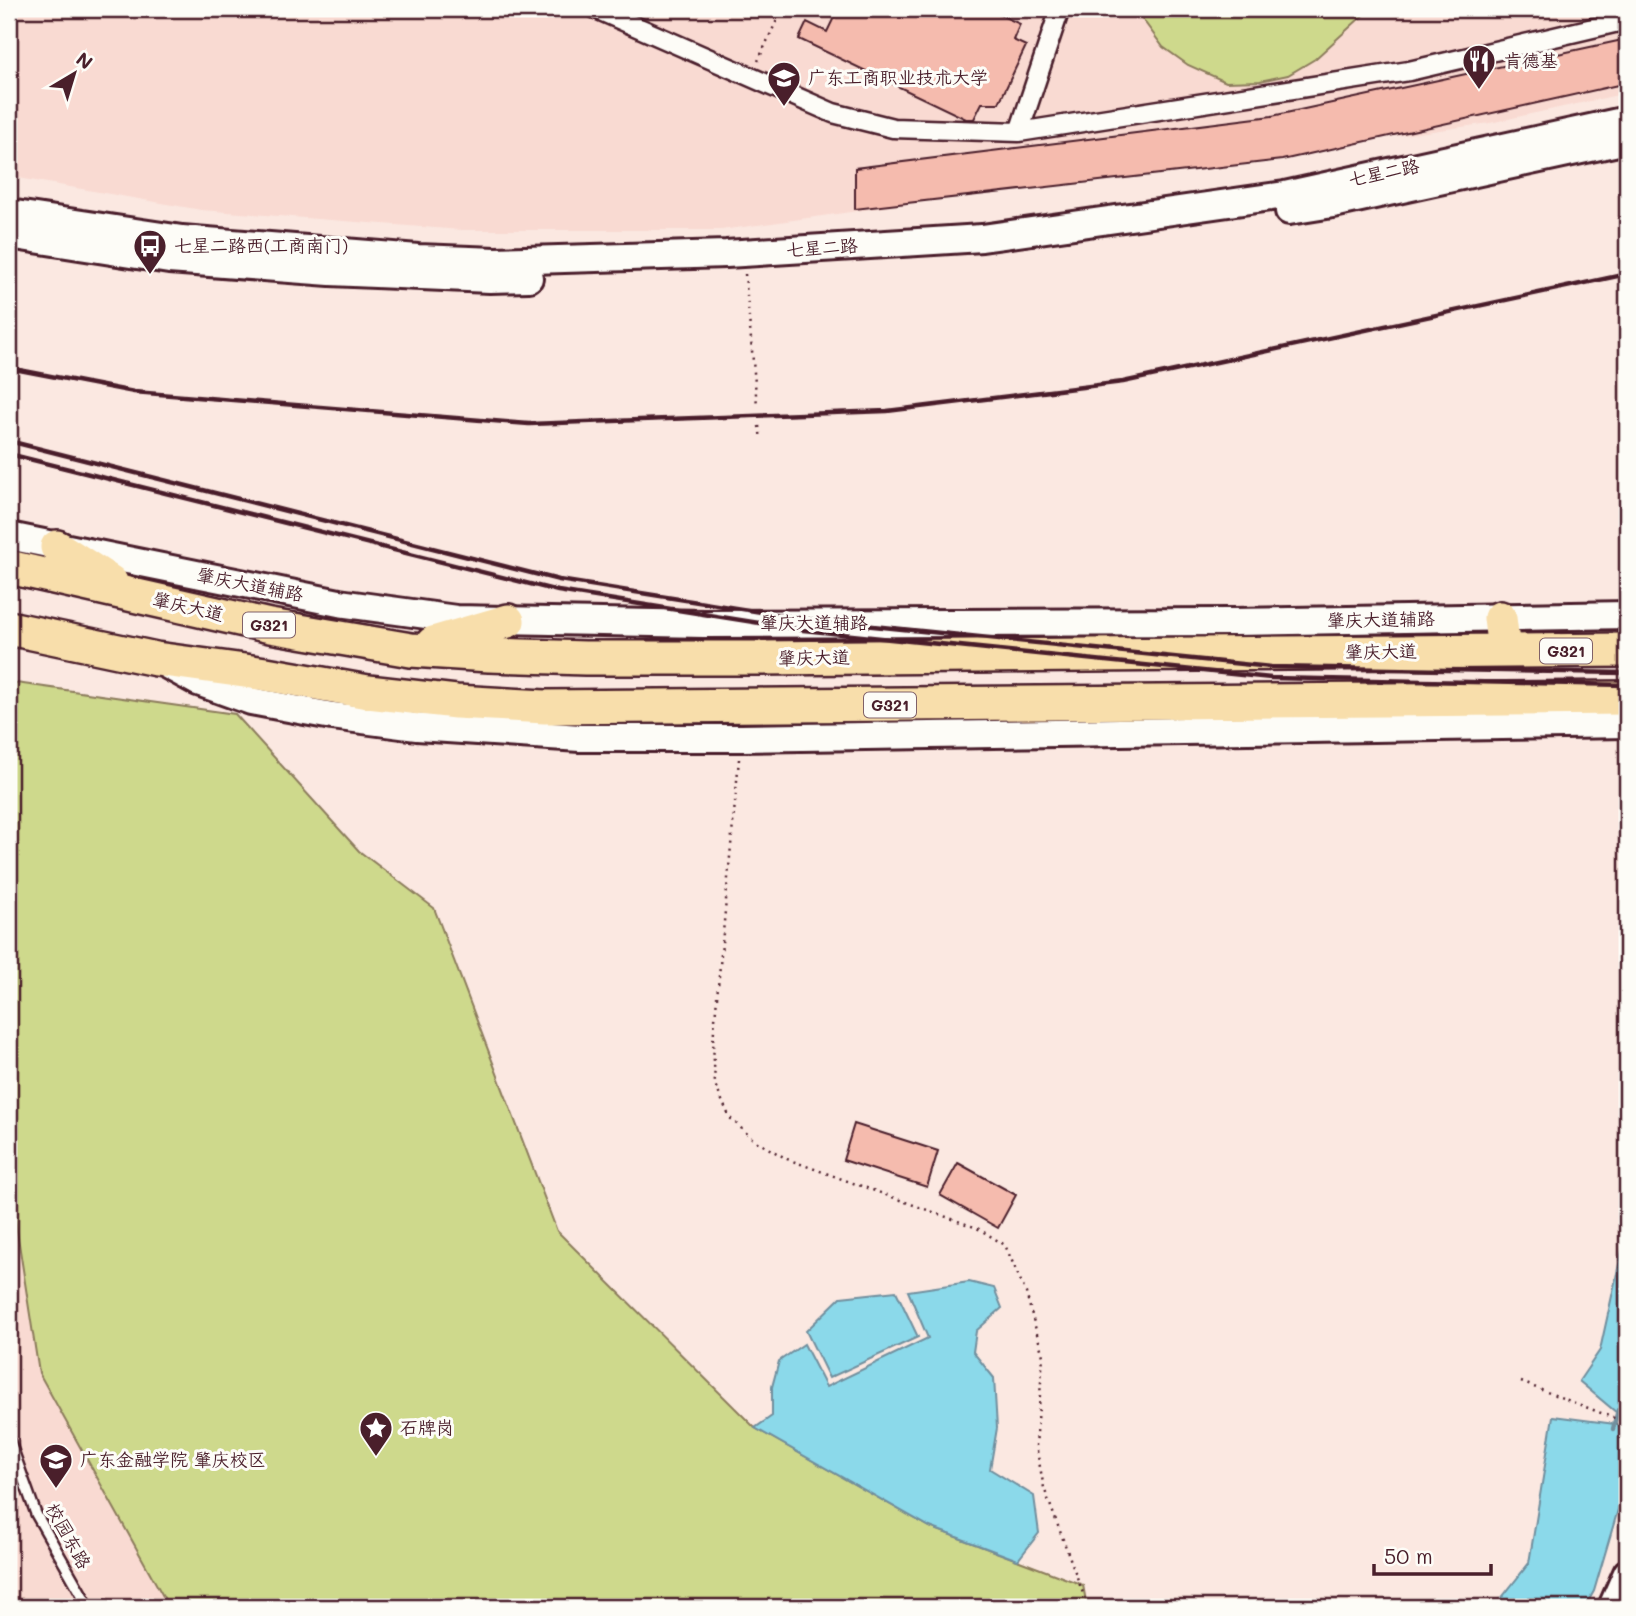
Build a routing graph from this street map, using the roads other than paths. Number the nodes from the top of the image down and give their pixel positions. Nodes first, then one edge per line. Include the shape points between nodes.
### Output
1 (596, 9) edge
2 (1060, 9) edge
3 (1621, 17) edge
4 (1627, 120) edge
5 (1019, 132) junction
6 (1627, 140) edge
7 (9, 213) edge
8 (9, 235) edge
9 (9, 536) edge
10 (57, 547) junction
11 (9, 567) edge
12 (128, 593) junction
13 (1627, 615) edge
14 (1500, 618) junction
15 (508, 621) junction
16 (9, 628) edge
17 (411, 650) junction
18 (1627, 650) edge
19 (1504, 651) junction
20 (156, 659) junction
21 (1627, 698) edge
22 (1627, 724) edge
23 (9, 1439) edge
24 (1627, 1573) edge
25 (89, 1607) edge
26 (1612, 1607) edge

1 - 5 street via 861,122 893,128
2 - 5 street
3 - 5 street via 1409,71
4 - 7 street, 七星二路 via 1285,195 982,238 726,254 523,261 418,258 182,239
6 - 8 street, 七星二路 via 1333,204 1144,233 985,255 744,271 490,279 330,272 169,260
9 - 10 street, 肇庆大道辅路
10 - 12 highway
10 - 15 street, 肇庆大道辅路 via 352,605
11 - 12 highway, 肇庆大道 / G321
12 - 17 highway, 肇庆大道 / G321
13 - 14 street, 肇庆大道辅路
14 - 15 street, 肇庆大道辅路 via 732,624
14 - 19 highway
15 - 17 highway
16 - 20 highway, G321
17 - 19 highway, 肇庆大道 / G321 via 586,658
18 - 19 highway, 肇庆大道 / G321
20 - 21 highway, G321 via 368,692 545,707
20 - 22 street via 198,682 251,701 417,727 580,738
23 - 25 lane, 校园东路 via 36,1514
24 - 26 street

